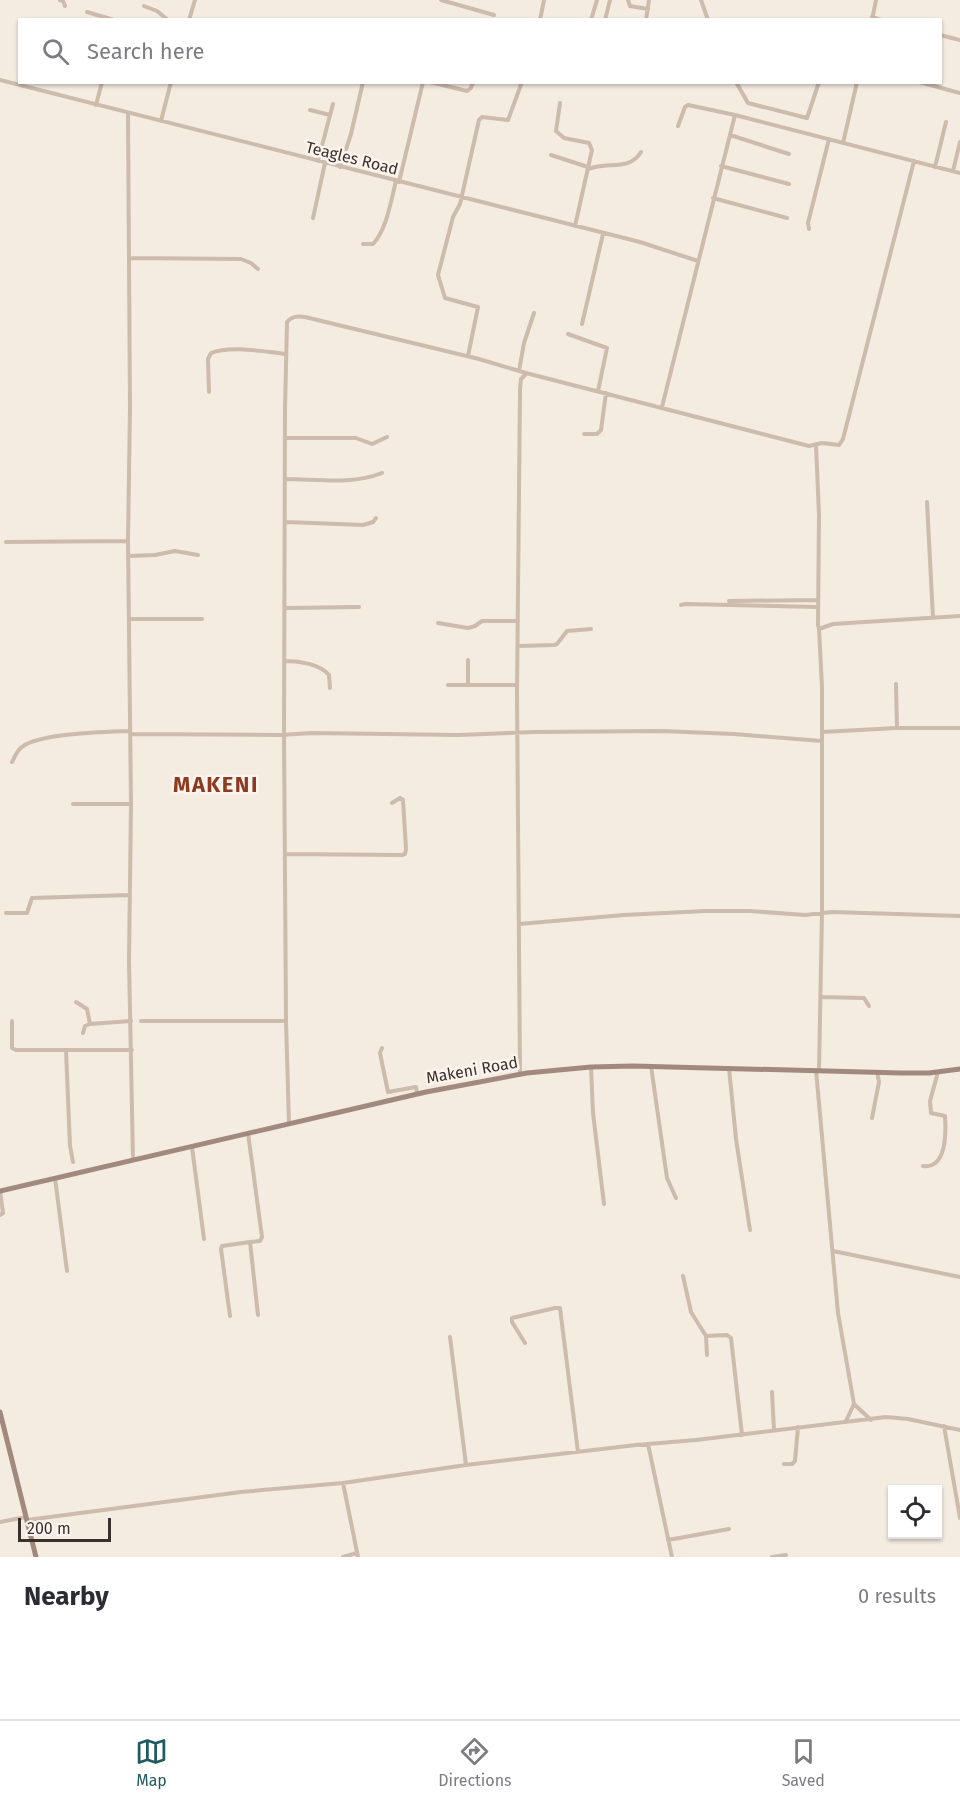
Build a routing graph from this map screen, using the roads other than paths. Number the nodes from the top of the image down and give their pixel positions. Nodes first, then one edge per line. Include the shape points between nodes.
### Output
1 (60, 0) edge
2 (195, 0) edge
3 (441, 0) edge
4 (544, 0) edge
5 (597, 0) edge
6 (610, 0) edge
7 (628, 0) edge
8 (650, 0) edge
9 (701, 0) edge
10 (876, 0) edge
11 (64, 6) dead end
12 (144, 6) dead end
13 (648, 9) junction
14 (87, 12) dead end
15 (494, 15) dead end
16 (107, 18) edge
17 (166, 18) edge
18 (190, 18) edge
19 (540, 18) edge
20 (592, 18) edge
21 (606, 18) edge
22 (646, 18) edge
23 (707, 18) edge
24 (872, 18) edge
25 (942, 36) edge
26 (960, 40) edge
27 (0, 81) edge
28 (101, 84) edge
29 (170, 84) edge
30 (363, 84) edge
31 (422, 84) edge
32 (437, 84) edge
33 (472, 84) edge
34 (521, 84) edge
35 (737, 84) edge
36 (818, 84) edge
37 (857, 84) edge
38 (926, 84) edge
39 (960, 93) edge
40 (560, 103) dead end
41 (333, 104) dead end
42 (96, 105) junction
43 (310, 110) dead end
44 (128, 113) junction
45 (330, 115) junction
46 (735, 115) junction
47 (161, 121) junction
48 (946, 122) dead end
49 (678, 126) dead end
50 (730, 135) junction
51 (829, 140) junction
52 (960, 142) edge
53 (843, 143) junction
54 (641, 152) dead end
55 (789, 154) dead end
56 (551, 155) dead end
57 (318, 161) junction
58 (914, 161) junction
59 (325, 163) junction
60 (721, 166) junction
61 (935, 166) junction
62 (340, 167) junction
63 (588, 168) junction
64 (953, 171) junction
65 (960, 173) edge
66 (397, 181) junction
67 (789, 184) dead end
68 (460, 197) junction
69 (713, 198) junction
70 (313, 218) dead end
71 (788, 218) dead end
72 (575, 226) junction
73 (809, 230) dead end
74 (603, 234) junction
75 (363, 244) dead end
76 (129, 258) junction
77 (698, 261) junction
78 (258, 269) dead end
79 (534, 313) dead end
80 (582, 324) dead end
81 (568, 334) dead end
82 (286, 354) junction
83 (468, 356) junction
84 (519, 371) junction
85 (526, 373) junction
86 (598, 391) junction
87 (208, 392) dead end
88 (606, 393) junction
89 (662, 407) junction
90 (584, 434) dead end
91 (286, 438) junction
92 (387, 438) dead end
93 (816, 445) junction
94 (382, 473) dead end
95 (286, 480) junction
96 (927, 502) dead end
97 (376, 518) dead end
98 (286, 522) junction
99 (128, 541) junction
100 (6, 543) dead end
101 (198, 555) dead end
102 (129, 556) junction
103 (818, 600) junction
104 (729, 601) dead end
105 (681, 605) dead end
106 (818, 607) junction
107 (286, 608) junction
108 (359, 608) dead end
109 (960, 616) edge
110 (933, 618) junction
111 (129, 619) junction
112 (202, 619) dead end
113 (518, 621) junction
114 (438, 623) dead end
115 (591, 629) dead end
116 (819, 629) junction
117 (518, 646) junction
118 (468, 660) dead end
119 (285, 661) junction
120 (896, 684) dead end
121 (448, 685) dead end
122 (468, 685) junction
123 (517, 685) junction
124 (330, 688) dead end
125 (897, 728) junction
126 (960, 728) edge
127 (130, 732) junction
128 (517, 732) junction
129 (822, 732) junction
130 (284, 734) junction
131 (822, 741) junction
132 (12, 762) dead end
133 (392, 803) dead end
134 (73, 804) dead end
135 (130, 804) junction
136 (286, 854) junction
137 (129, 895) junction
138 (6, 913) dead end
139 (822, 913) junction
140 (960, 916) edge
141 (519, 924) junction
142 (821, 997) junction
143 (76, 1002) dead end
144 (869, 1006) dead end
145 (12, 1021) dead end
146 (131, 1021) junction
147 (141, 1021) dead end
148 (286, 1021) junction
149 (90, 1024) junction
150 (82, 1033) dead end
151 (382, 1048) dead end
152 (66, 1050) junction
153 (132, 1050) junction
154 (651, 1066) junction
155 (591, 1067) junction
156 (728, 1068) junction
157 (960, 1069) edge
158 (818, 1070) junction
159 (877, 1072) junction
160 (938, 1072) junction
161 (520, 1074) junction
162 (417, 1094) junction
163 (872, 1118) dead end
164 (289, 1124) junction
165 (248, 1133) junction
166 (192, 1147) junction
167 (133, 1160) junction
168 (73, 1162) dead end
169 (922, 1166) dead end
170 (55, 1178) junction
171 (0, 1191) edge
172 (676, 1198) dead end
173 (604, 1204) dead end
174 (0, 1215) edge
175 (750, 1230) dead end
176 (204, 1239) dead end
177 (250, 1242) junction
178 (833, 1251) junction
179 (67, 1271) dead end
180 (683, 1276) dead end
181 (960, 1276) edge
182 (258, 1315) dead end
183 (230, 1316) dead end
184 (450, 1336) dead end
185 (706, 1336) junction
186 (525, 1343) dead end
187 (707, 1355) dead end
188 (772, 1392) dead end
189 (854, 1404) junction
190 (0, 1412) edge
191 (871, 1420) junction
192 (846, 1422) junction
193 (944, 1426) junction
194 (798, 1427) junction
195 (774, 1430) junction
196 (960, 1430) edge
197 (742, 1435) junction
198 (648, 1444) junction
199 (578, 1452) junction
200 (784, 1464) dead end
201 (466, 1465) junction
202 (343, 1483) junction
203 (27, 1518) junction
204 (960, 1518) edge
205 (0, 1522) edge
206 (729, 1529) dead end
207 (668, 1540) junction
208 (358, 1555) edge
209 (786, 1555) dead end
210 (36, 1557) edge
211 (343, 1557) edge
212 (672, 1557) edge
213 (772, 1557) edge

1 - 11 street
2 - 18 street
3 - 15 street
4 - 19 street
5 - 20 street
6 - 21 street
7 - 13 street via 630,6
8 - 13 street
9 - 23 street
10 - 24 street
12 - 17 street
13 - 22 street
14 - 16 street
25 - 26 street
27 - 42 street, Teagles Road
28 - 42 street
29 - 47 street
30 - 62 street
31 - 66 street
32 - 33 street via 467,92
34 - 68 street via 508,120 478,120
35 - 36 street via 748,103 807,118
37 - 53 street
38 - 39 street
40 - 63 street via 556,131 564,138 592,146
41 - 45 street
42 - 44 street, Teagles Road
43 - 45 street
44 - 47 street, Teagles Road
44 - 76 street
45 - 57 street
46 - 49 street via 688,105
46 - 50 street
46 - 51 street
47 - 57 street, Teagles Road
48 - 61 street
50 - 55 street
50 - 60 street
51 - 53 street
51 - 73 street
52 - 64 street
53 - 58 street
54 - 63 street via 630,164
56 - 63 street
57 - 59 street, Teagles Road
58 - 61 street
58 - 93 street via 843,439 837,445
59 - 62 street, Teagles Road
59 - 70 street
60 - 67 street
60 - 69 street
61 - 64 street
62 - 66 street, Teagles Road
63 - 72 street
64 - 65 street
66 - 68 street, Teagles Road
66 - 75 street via 377,239
68 - 72 street, Teagles Road
68 - 83 street via 438,275 445,298 478,307
69 - 71 street
69 - 77 street
72 - 74 street, Teagles Road
74 - 77 street, Teagles Road
74 - 80 street
76 - 78 street via 241,259
76 - 99 street
77 - 89 street
79 - 84 street
81 - 86 street via 607,348
82 - 83 street via 287,322 297,316
82 - 87 street via 211,353
82 - 91 street
83 - 84 street
84 - 85 street
85 - 86 street
85 - 113 street via 520,390
86 - 88 street
88 - 89 street
88 - 90 street via 601,430
89 - 93 street
91 - 92 street via 356,438 372,444
91 - 95 street
93 - 103 street
94 - 95 street via 369,478
95 - 98 street
96 - 110 street
97 - 98 street via 363,525
98 - 107 street
99 - 100 street
99 - 102 street
101 - 102 street via 175,551
102 - 111 street
103 - 104 street
103 - 106 street
105 - 106 street
106 - 116 street
107 - 108 street
107 - 119 street
109 - 110 street
110 - 116 street via 833,624
111 - 112 street
111 - 127 street
113 - 114 street via 482,621 468,628
113 - 117 street
115 - 117 street via 567,631 554,645
116 - 129 street
117 - 123 street
118 - 122 street
119 - 124 street via 323,669 329,675
119 - 130 street
120 - 125 street
121 - 122 street
122 - 123 street
123 - 128 street
125 - 126 street
125 - 129 street
127 - 130 street
127 - 132 street via 68,734 30,742 20,748
127 - 135 street
128 - 130 street
128 - 131 street via 734,734
128 - 141 street
129 - 131 street
130 - 136 street
131 - 139 street
133 - 136 street via 403,800 405,854
134 - 135 street
135 - 137 street
136 - 148 street
137 - 138 street via 32,898 27,913
137 - 146 street
139 - 140 street
139 - 141 street via 705,911
139 - 142 street
141 - 161 street
142 - 144 street via 864,998
142 - 158 street
143 - 149 street via 87,1009
145 - 152 street via 13,1049
146 - 149 street
146 - 153 street
147 - 148 street
148 - 164 street
149 - 150 street
151 - 162 street via 388,1092 417,1087
152 - 153 street
152 - 168 street
153 - 167 street
154 - 155 main road, Makeni Road
154 - 156 main road, Makeni Road
154 - 172 street via 667,1178
155 - 161 main road, Makeni Road
155 - 173 street
156 - 158 main road, Makeni Road
156 - 175 street
157 - 160 main road, Makeni Road
158 - 159 main road, Makeni Road
158 - 178 street
159 - 160 main road, Makeni Road
159 - 163 street via 879,1082
160 - 169 street via 929,1107 931,1113 945,1116 944,1145 934,1164
161 - 162 main road, Makeni Road
162 - 164 main road, Makeni Road
164 - 165 main road, Makeni Road
165 - 166 main road, Makeni Road
165 - 177 street via 262,1237
166 - 167 main road, Makeni Road
166 - 176 street
167 - 170 main road, Makeni Road
170 - 171 main road, Makeni Road
170 - 179 street
171 - 174 street
177 - 182 street
177 - 183 street via 221,1249
178 - 181 street
178 - 189 street via 838,1313
180 - 185 street via 691,1312
184 - 201 street
185 - 187 street
185 - 197 street via 731,1338
186 - 199 street via 512,1318 560,1308
188 - 195 street
189 - 191 street
189 - 192 street
190 - 203 main road
191 - 192 street
191 - 193 street via 891,1418
192 - 194 street
193 - 196 street
193 - 204 street
194 - 195 street
194 - 200 street via 795,1461
195 - 197 street
197 - 198 street
198 - 199 street
198 - 207 street
199 - 201 street
201 - 202 street
202 - 203 street
202 - 208 street
203 - 205 street
203 - 210 main road
206 - 207 street
207 - 212 street
208 - 211 street
209 - 213 street

